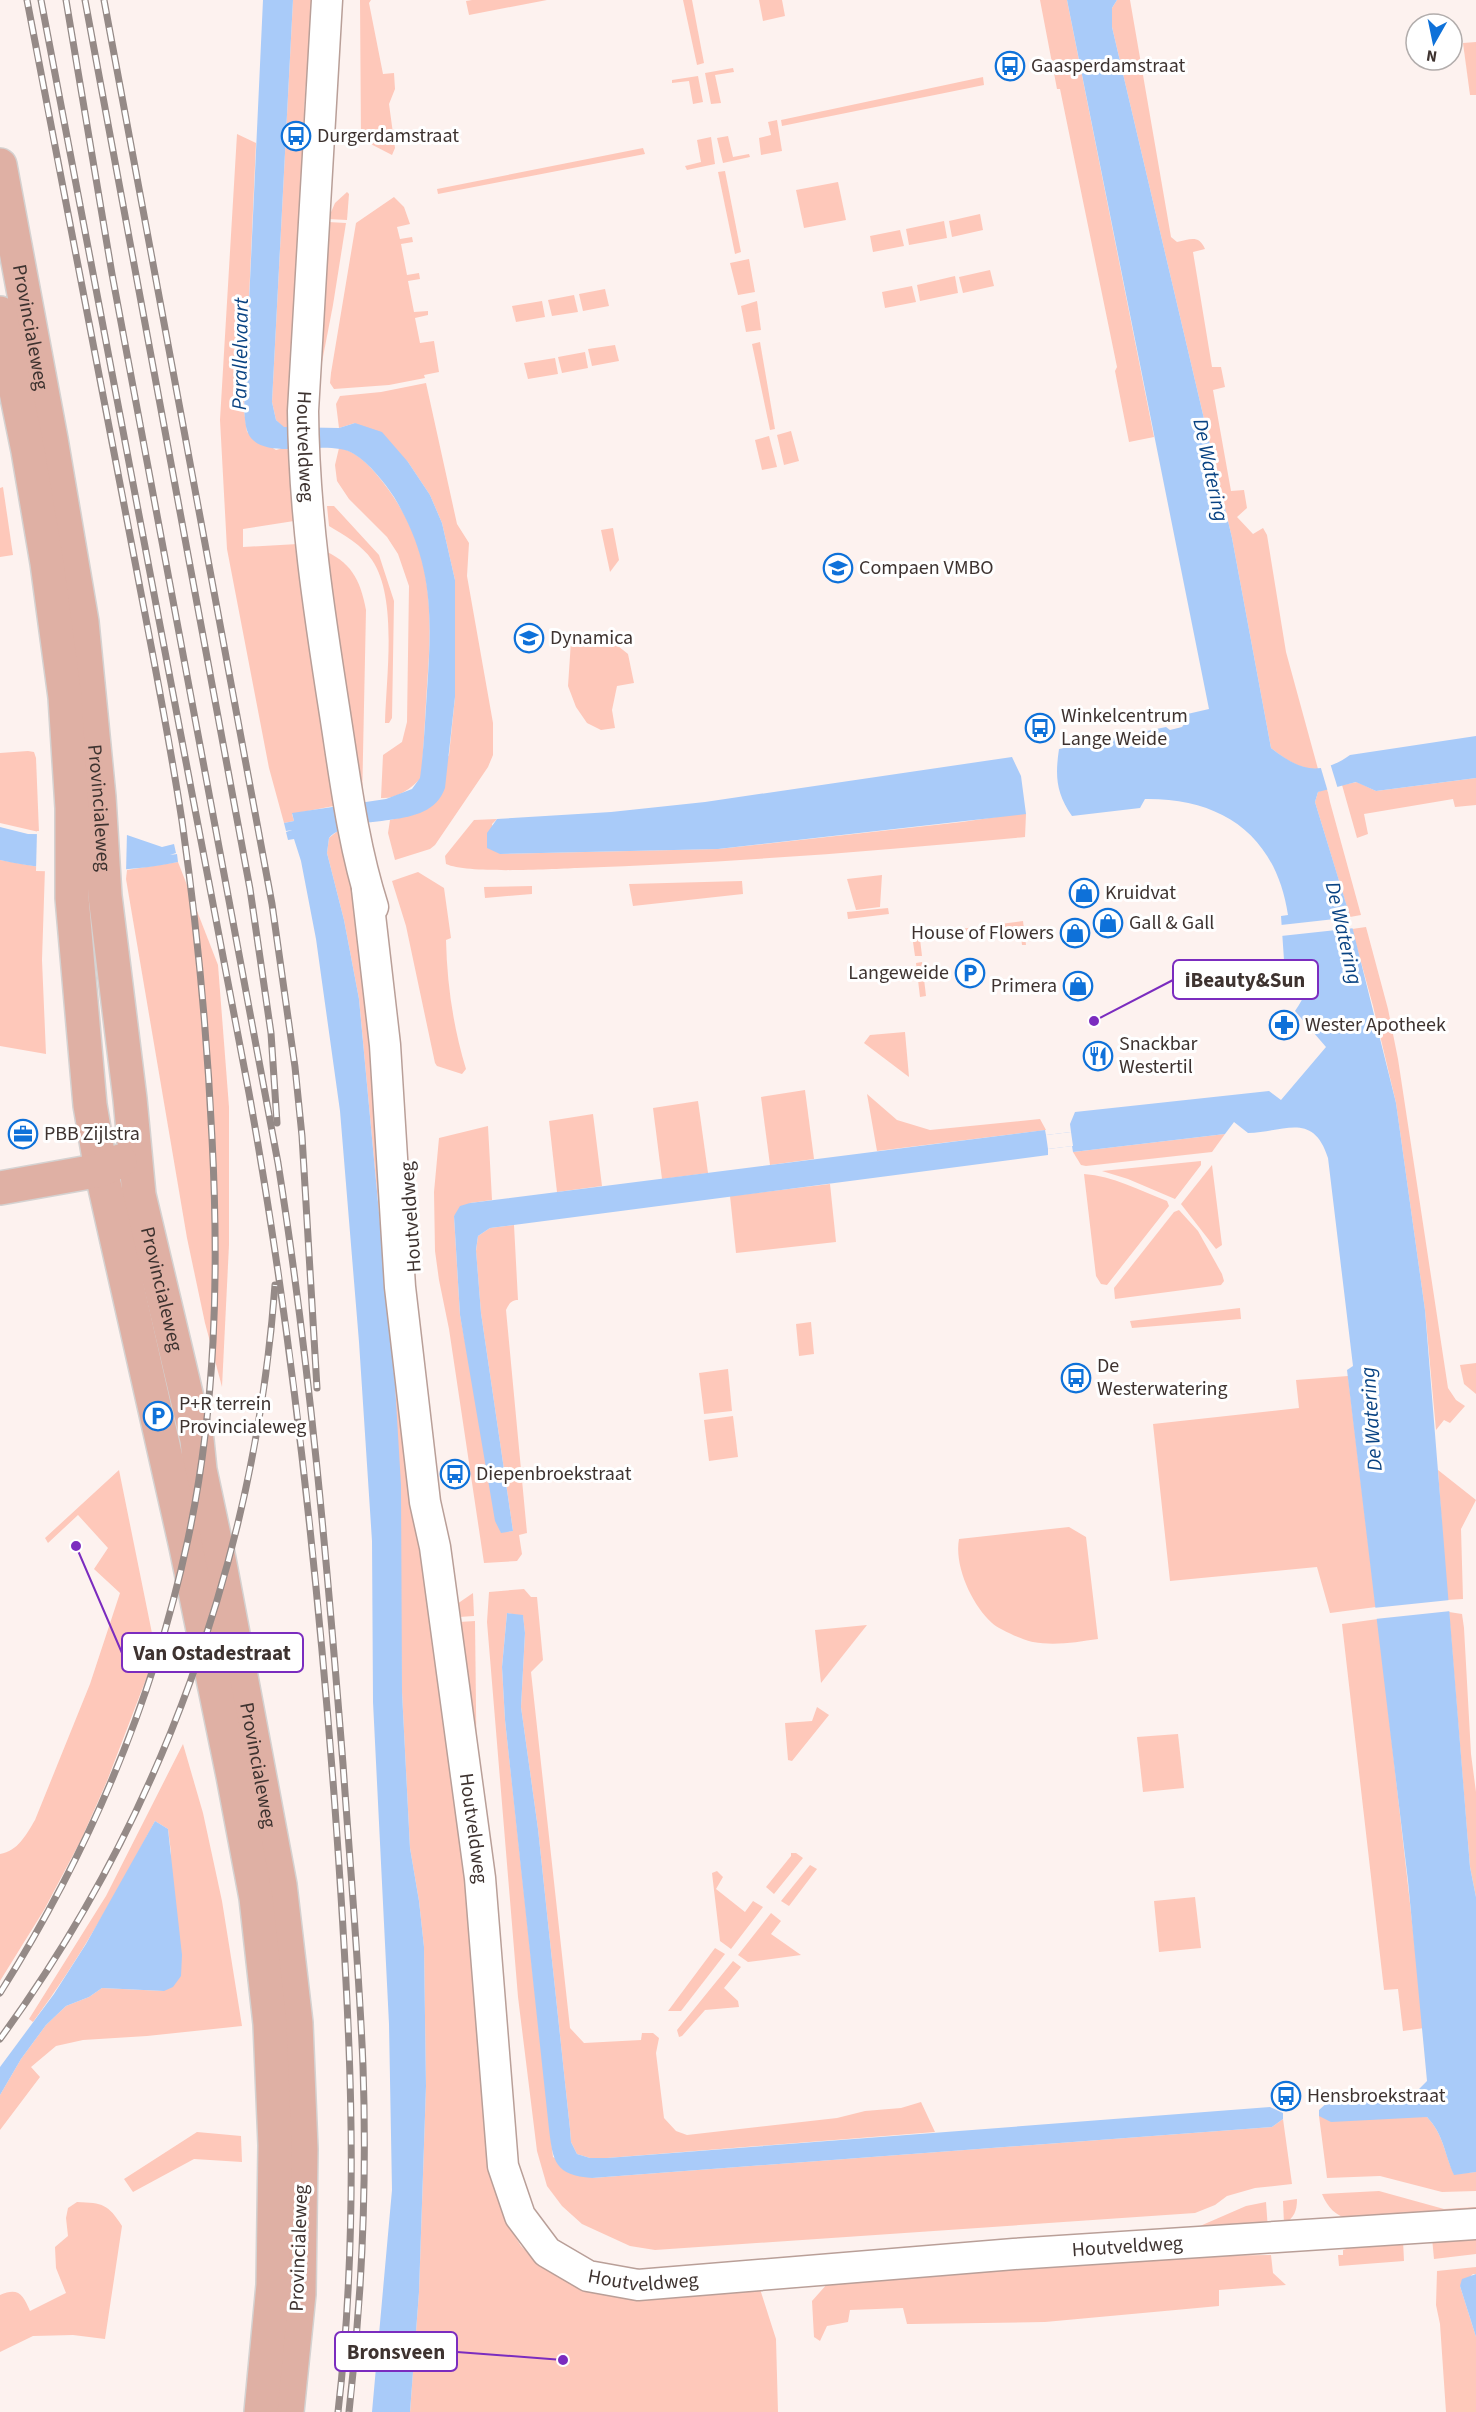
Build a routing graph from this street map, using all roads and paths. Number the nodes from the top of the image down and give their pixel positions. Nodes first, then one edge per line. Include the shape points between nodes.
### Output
1 (327, 0) edge
2 (0, 165) edge
3 (0, 313) edge
4 (85, 803) junction
5 (135, 1153) junction
6 (99, 1159) junction
7 (0, 1170) edge
8 (0, 1188) edge
9 (1473, 2226) edge
10 (261, 2412) edge
11 (287, 2412) edge

1 - 9 street, Houtveldweg via 303,411 311,559 367,889 385,1045 400,1287 425,1502 435,1547 480,1878 503,2166 520,2216 547,2252 588,2276 638,2285 1014,2254
2 - 4 main road, Provincialeweg via 82,622
3 - 4 main road, Provincialeweg via 28,451
4 - 5 main road, Provincialeweg via 105,896
4 - 6 main road, Provincialeweg via 72,898 88,1086
5 - 6 main road
5 - 11 main road, Provincialeweg via 139,1195 197,1440 280,1885 296,2023 301,2149 299,2294
6 - 7 main road via 55,1160
6 - 8 main road
6 - 10 main road, Provincialeweg via 186,1547 256,1898 270,2024 275,2145 273,2285

